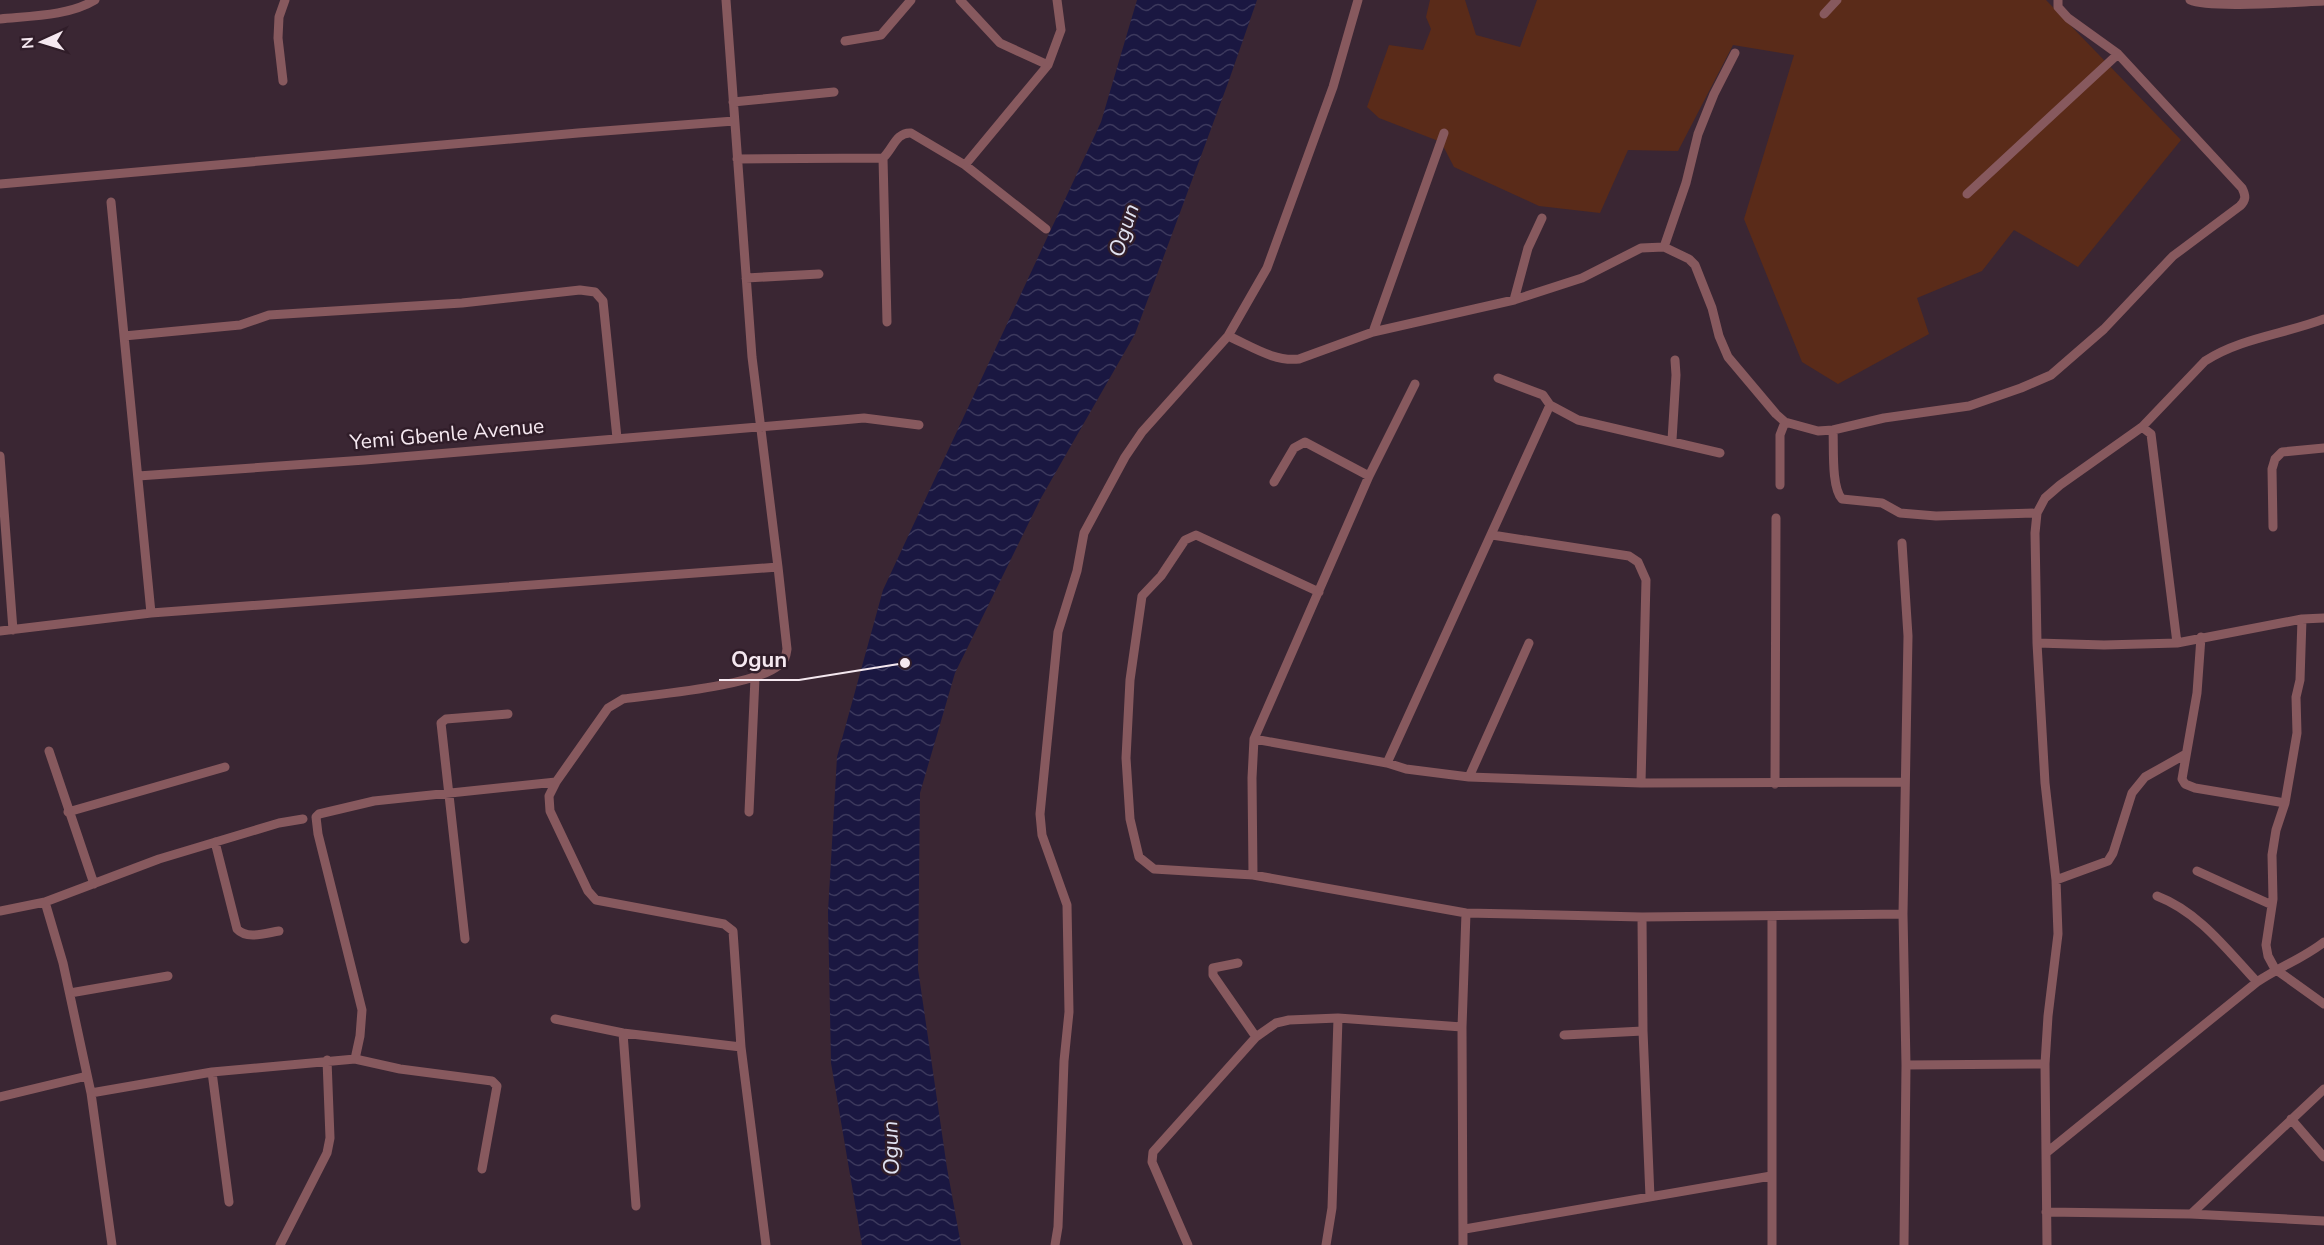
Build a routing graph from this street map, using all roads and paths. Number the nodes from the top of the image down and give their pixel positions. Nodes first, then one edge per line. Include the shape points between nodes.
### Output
1 (95, 0) edge
2 (288, 0) edge
3 (726, 0) edge
4 (911, 0) edge
5 (960, 0) edge
6 (1057, 0) edge
7 (1358, 0) edge
8 (1837, 0) edge
9 (2058, 0) edge
10 (2190, 0) edge
11 (2324, 1) edge
12 (1824, 14) dead end
13 (0, 19) edge
14 (845, 41) dead end
15 (1736, 53) dead end
16 (2118, 54) junction
17 (1048, 65) junction
18 (283, 81) dead end
19 (834, 92) dead end
20 (733, 102) junction
21 (734, 121) junction
22 (1444, 133) dead end
23 (883, 158) junction
24 (737, 159) junction
25 (964, 165) junction
26 (0, 184) edge
27 (1967, 194) dead end
28 (111, 202) dead end
29 (1542, 218) dead end
30 (1046, 229) dead end
31 (1664, 247) junction
32 (819, 274) dead end
33 (746, 278) junction
34 (1514, 300) junction
35 (2324, 319) edge
36 (887, 322) dead end
37 (1373, 332) junction
38 (124, 336) junction
39 (1228, 336) junction
40 (1675, 360) dead end
41 (1498, 378) dead end
42 (1416, 384) dead end
43 (1550, 405) junction
44 (1785, 422) junction
45 (919, 425) dead end
46 (2142, 426) junction
47 (760, 427) junction
48 (1833, 430) junction
49 (617, 438) junction
50 (1672, 440) junction
51 (2324, 448) edge
52 (1720, 453) dead end
53 (0, 456) edge
54 (138, 476) junction
55 (1369, 476) junction
56 (1274, 482) dead end
57 (1780, 485) dead end
58 (2037, 513) junction
59 (1776, 518) dead end
60 (2273, 527) dead end
61 (1492, 535) junction
62 (1902, 543) dead end
63 (778, 567) junction
64 (1319, 592) junction
65 (152, 613) junction
66 (2324, 618) edge
67 (2302, 620) junction
68 (13, 630) junction
69 (0, 631) edge
70 (2201, 638) junction
71 (1528, 643) dead end
72 (2037, 643) junction
73 (2177, 643) junction
74 (755, 678) junction
75 (508, 714) dead end
76 (1254, 739) junction
77 (49, 751) dead end
78 (2186, 754) junction
79 (1387, 763) junction
80 (225, 767) dead end
81 (1469, 777) junction
82 (556, 782) junction
83 (1905, 782) junction
84 (1641, 783) junction
85 (1775, 784) junction
86 (449, 793) junction
87 (2285, 803) junction
88 (68, 812) junction
89 (749, 812) dead end
90 (303, 819) dead end
91 (215, 842) junction
92 (2197, 871) dead end
93 (1253, 875) junction
94 (2056, 880) junction
95 (94, 884) junction
96 (2157, 896) dead end
97 (45, 902) junction
98 (2272, 905) junction
99 (0, 910) edge
100 (1466, 913) junction
101 (1903, 914) junction
102 (1772, 916) junction
103 (1642, 917) junction
104 (279, 931) dead end
105 (465, 939) dead end
106 (2324, 942) edge
107 (1238, 963) dead end
108 (2275, 969) junction
109 (168, 976) dead end
110 (2257, 982) junction
111 (70, 993) junction
112 (2324, 1004) edge
113 (1338, 1018) junction
114 (555, 1019) dead end
115 (1462, 1027) junction
116 (1643, 1031) junction
117 (623, 1033) junction
118 (1564, 1035) dead end
119 (1256, 1038) junction
120 (741, 1047) junction
121 (355, 1059) junction
122 (327, 1060) junction
123 (2045, 1064) junction
124 (1906, 1065) junction
125 (212, 1072) junction
126 (87, 1076) junction
127 (2324, 1089) edge
128 (92, 1093) junction
129 (0, 1096) edge
130 (2291, 1119) junction
131 (2046, 1153) junction
132 (2324, 1157) edge
133 (482, 1169) dead end
134 (1771, 1176) junction
135 (1650, 1197) junction
136 (229, 1202) dead end
137 (636, 1206) dead end
138 (2046, 1212) junction
139 (2191, 1214) junction
140 (2324, 1221) edge
141 (1465, 1229) junction
142 (112, 1245) edge
143 (280, 1245) edge
144 (766, 1245) edge
145 (1055, 1245) edge
146 (1188, 1245) edge
147 (1326, 1245) edge
148 (1463, 1245) edge
149 (1772, 1245) edge
150 (1904, 1245) edge
151 (2046, 1245) edge

1 - 13 street via 63,11
2 - 18 street via 279,17
3 - 20 street
4 - 14 street via 881,35
5 - 17 street via 999,44
6 - 17 street via 1061,30
7 - 39 street via 1333,87 1267,268
8 - 12 street
9 - 16 street via 2058,7 2068,18
10 - 11 street via 2220,4
15 - 31 street via 1698,134
16 - 27 street
16 - 48 street via 2242,188 2246,194 2244,202 2174,256 2111,323 2051,375 1969,406
17 - 25 street
19 - 20 street
20 - 21 street
21 - 24 street
21 - 26 street
22 - 37 street
23 - 24 street
23 - 25 street via 898,136 907,132
23 - 36 street
24 - 33 street
25 - 30 street
28 - 38 street
29 - 34 street via 1528,248
31 - 34 street via 1641,248 1582,278
31 - 44 street via 1695,265 1728,357
32 - 33 street
33 - 47 street
34 - 37 street
35 - 46 street via 2217,353
37 - 39 street via 1288,360
38 - 49 street via 240,325 268,315 595,292 603,301
38 - 54 street
39 - 145 street via 1142,432 1125,457 1084,532 1077,571 1058,632 1040,814 1042,836 1067,905 1070,1012
40 - 50 street
41 - 43 street via 1543,395
42 - 55 street
43 - 50 street via 1578,420
43 - 61 street
44 - 48 street via 1818,431
44 - 57 street via 1780,435
45 - 47 street, Yemi Gbenle Avenue via 864,418
46 - 58 street via 2060,485 2045,498
46 - 73 street via 2151,434
47 - 49 street, Yemi Gbenle Avenue
47 - 63 street
48 - 58 street via 1836,484 1842,499 1882,502 1900,513 1936,516
49 - 54 street, Yemi Gbenle Avenue
50 - 52 street
51 - 60 street via 2282,452 2275,459
53 - 68 street
54 - 65 street
55 - 56 street via 1305,442 1294,448
55 - 64 street
58 - 72 street
59 - 85 street
61 - 79 street
61 - 84 street via 1629,556 1638,562 1646,580
62 - 83 street via 1908,636
63 - 65 street
63 - 74 street via 786,657 780,665
64 - 76 street
64 - 93 street via 1196,535 1185,540 1143,596 1130,680 1126,758 1130,819 1139,857 1154,869
65 - 68 street
66 - 67 street
67 - 70 street
67 - 87 street via 2296,733
68 - 69 street
70 - 73 street
70 - 78 street via 2197,693
71 - 81 street
72 - 73 street
72 - 94 street via 2045,783
74 - 82 street via 615,703
74 - 89 street
75 - 86 street via 446,719 441,723
76 - 79 street
76 - 93 street
77 - 88 street
78 - 87 street via 2182,780 2185,784
78 - 94 street via 2145,777 2132,793 2108,861
79 - 81 street
80 - 88 street
81 - 84 street
82 - 86 street
82 - 120 street via 549,796 550,811 591,897 604,903 724,924 734,931
83 - 85 street
83 - 101 street
84 - 85 street
86 - 105 street
86 - 121 street via 374,801 316,817 362,1010
87 - 98 street via 2272,855
88 - 95 street
90 - 91 street
91 - 95 street
91 - 104 street via 237,929 248,936
92 - 98 street
93 - 100 street
94 - 123 street via 2058,934
95 - 97 street
96 - 110 street via 2195,917
97 - 99 street
97 - 111 street
98 - 108 street via 2266,945
100 - 103 street
100 - 115 street
101 - 102 street
101 - 124 street
102 - 103 street
102 - 134 street
103 - 116 street
106 - 108 street
107 - 119 street via 1217,966 1213,975
108 - 110 street
108 - 112 street
109 - 111 street
110 - 131 street
111 - 126 street
113 - 115 street
113 - 119 street via 1276,1023
113 - 147 street via 1332,1208
114 - 117 street
115 - 141 street
116 - 118 street
116 - 135 street
117 - 120 street
117 - 137 street
119 - 146 street via 1151,1157
120 - 144 street
121 - 122 street
121 - 133 street via 497,1086
122 - 125 street
122 - 143 street via 327,1153
123 - 124 street
123 - 131 street
124 - 150 street
125 - 128 street
125 - 136 street
126 - 128 street
126 - 129 street
127 - 130 street
128 - 142 street
130 - 132 street
130 - 139 street
131 - 138 street
134 - 135 street
134 - 149 street
135 - 141 street
138 - 139 street
138 - 151 street
139 - 140 street
141 - 148 street

